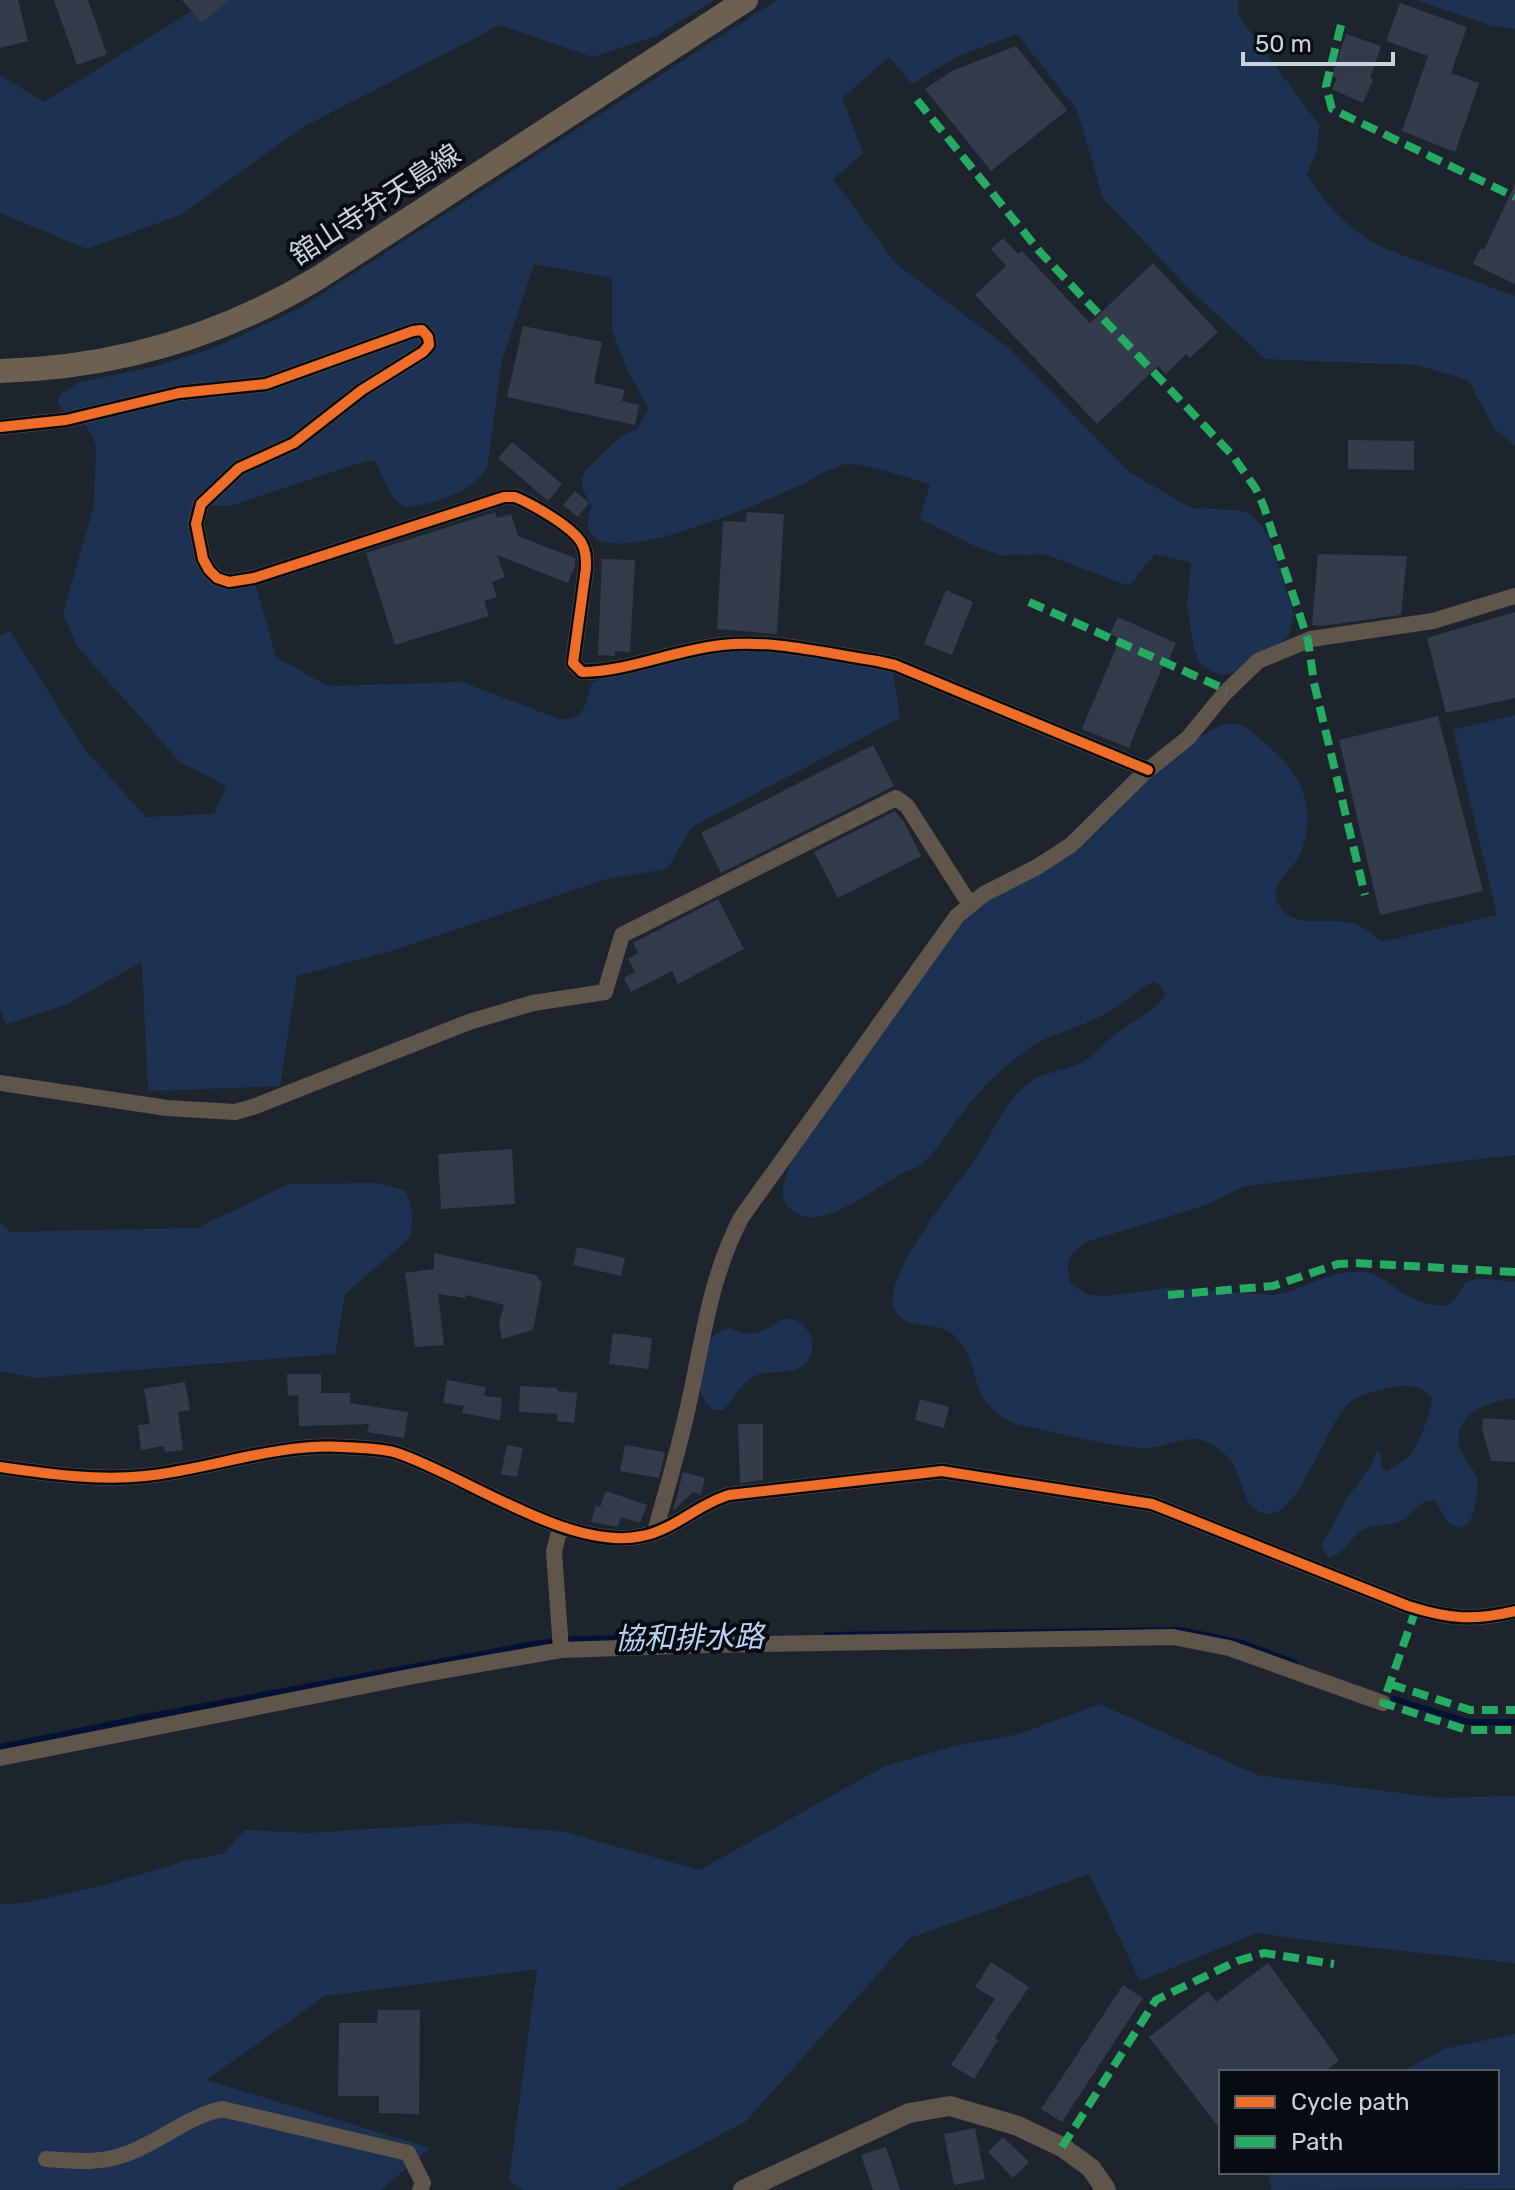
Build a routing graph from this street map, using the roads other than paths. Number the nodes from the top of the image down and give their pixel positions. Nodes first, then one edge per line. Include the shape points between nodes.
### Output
1 (746, 0) edge
2 (0, 371) edge
3 (0, 427) edge
4 (1515, 596) edge
5 (1148, 770) junction
6 (969, 903) junction
7 (0, 1083) edge
8 (0, 1467) edge
9 (560, 1527) junction
10 (655, 1532) junction
11 (1515, 1611) edge
12 (560, 1642) junction
13 (1383, 1703) dead end
14 (0, 1758) edge
15 (46, 2159) dead end
16 (420, 2190) edge
17 (743, 2190) edge
18 (1106, 2190) edge

1 - 2 main road, 舘山寺弁天島線 via 264,308 149,351 89,364
3 - 5 street via 66,420 179,393 266,384 422,330 429,345 423,352 362,390 294,443 239,468 201,504 196,524 201,548 217,578 254,578 515,497 570,531 586,553 573,663 582,672 616,671 739,643 877,661
4 - 5 street via 1433,621 1311,639 1271,655 1247,671 1188,738
5 - 6 street via 1055,857
6 - 7 street via 907,806 896,798 622,935 605,992 533,1003 469,1022 253,1107 235,1112 167,1108
6 - 10 street via 728,1243 710,1295 688,1410
8 - 9 street via 69,1477 143,1476 281,1449 395,1452
9 - 10 street via 625,1538
9 - 12 street via 554,1552
10 - 11 street via 729,1495 942,1471 1161,1506 1440,1616 1475,1619
12 - 13 street via 724,1645 1173,1637 1229,1648
12 - 14 street
15 - 16 street via 87,2163 127,2154 201,2114 222,2109 408,2153 423,2183
17 - 18 street via 909,2113 950,2106 1018,2126 1062,2147 1091,2168

